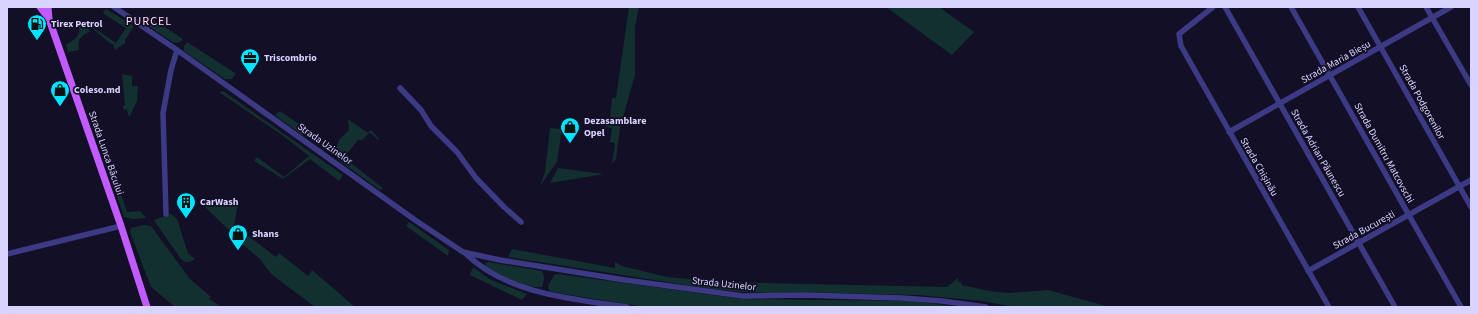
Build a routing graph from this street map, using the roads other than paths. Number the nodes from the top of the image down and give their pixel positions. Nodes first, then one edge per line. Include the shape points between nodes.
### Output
1 (37, 7) edge
2 (114, 7) edge
3 (1213, 7) edge
4 (1225, 7) edge
5 (1291, 7) edge
6 (1358, 7) edge
7 (1426, 7) edge
8 (1451, 7) edge
9 (47, 11) edge
10 (1432, 18) junction
11 (1381, 47) junction
12 (177, 50) junction
13 (1330, 75) junction
14 (1471, 85) edge
15 (400, 88) dead end
16 (1280, 104) junction
17 (1229, 132) junction
18 (1471, 180) edge
19 (1460, 186) junction
20 (1471, 207) edge
21 (166, 214) dead end
22 (1409, 215) junction
23 (521, 222) dead end
24 (121, 226) junction
25 (1359, 243) junction
26 (463, 252) junction
27 (7, 254) edge
28 (1308, 271) junction
29 (147, 307) edge
30 (627, 307) edge
31 (986, 307) edge
32 (1329, 307) edge
33 (1395, 307) edge
34 (1461, 307) edge

1 - 9 main road
2 - 12 street, Strada Uzinelor
3 - 17 street, Strada Chișinău via 1179,34 1181,46
4 - 16 street, Strada Adrian Păunescu
5 - 13 street, Strada Dumitru Matcovschi
6 - 11 street, Strada Podgorenilor
7 - 10 street
8 - 10 street, Strada Maria Bieșu
9 - 24 main road, Strada Lunca Bâcului
10 - 11 street, Strada Maria Bieșu
10 - 14 street
11 - 13 street, Strada Maria Bieșu
11 - 19 street, Strada Podgorenilor
12 - 21 street via 163,113
12 - 26 street, Strada Uzinelor
13 - 16 street, Strada Maria Bieșu
13 - 22 street, Strada Dumitru Matcovschi
15 - 23 street via 431,126 457,152 476,178
16 - 17 street, Strada Maria Bieșu
16 - 25 street, Strada Adrian Păunescu
17 - 28 street, Strada Chișinău
18 - 19 street, Strada București
19 - 20 street, Strada Podgorenilor
19 - 22 street, Strada București
22 - 25 street, Strada București
22 - 34 street, Strada Dumitru Matcovschi
24 - 27 street
24 - 29 main road, Strada Lunca Bâcului
25 - 28 street, Strada București
25 - 33 street, Strada Adrian Păunescu
26 - 30 street, Strada Uzinelor via 499,278 523,287
26 - 31 street, Strada Uzinelor via 625,280 743,296 909,298
28 - 32 street, Strada Chișinău

